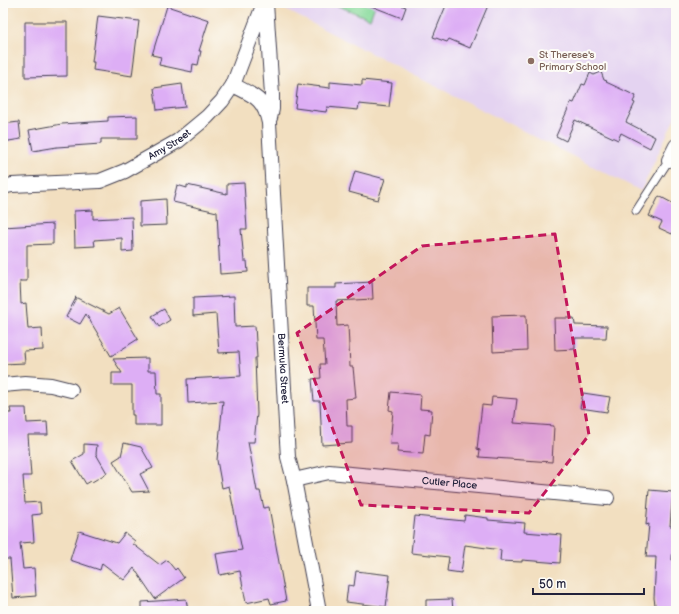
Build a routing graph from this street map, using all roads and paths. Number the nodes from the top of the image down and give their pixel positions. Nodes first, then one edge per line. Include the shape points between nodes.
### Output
1 (265, 3) edge
2 (233, 85) junction
3 (269, 123) junction
4 (676, 146) edge
5 (669, 160) joint
6 (3, 187) edge
7 (636, 211) dead end
8 (3, 385) edge
9 (71, 390) dead end
10 (294, 480) junction
11 (607, 498) dead end
12 (319, 611) edge

1 - 2 street, Amy Street
1 - 3 street, Bermuka Street via 272,95
2 - 3 street, Bermuka Street via 260,100 267,112
2 - 6 street, Amy Street via 193,130 119,174 100,181
3 - 10 street, Bermuka Street via 288,457
4 - 5 street
5 - 7 lane
8 - 9 street via 25,383
10 - 11 street, Cutler Place via 329,472
10 - 12 street, Bermuka Street

